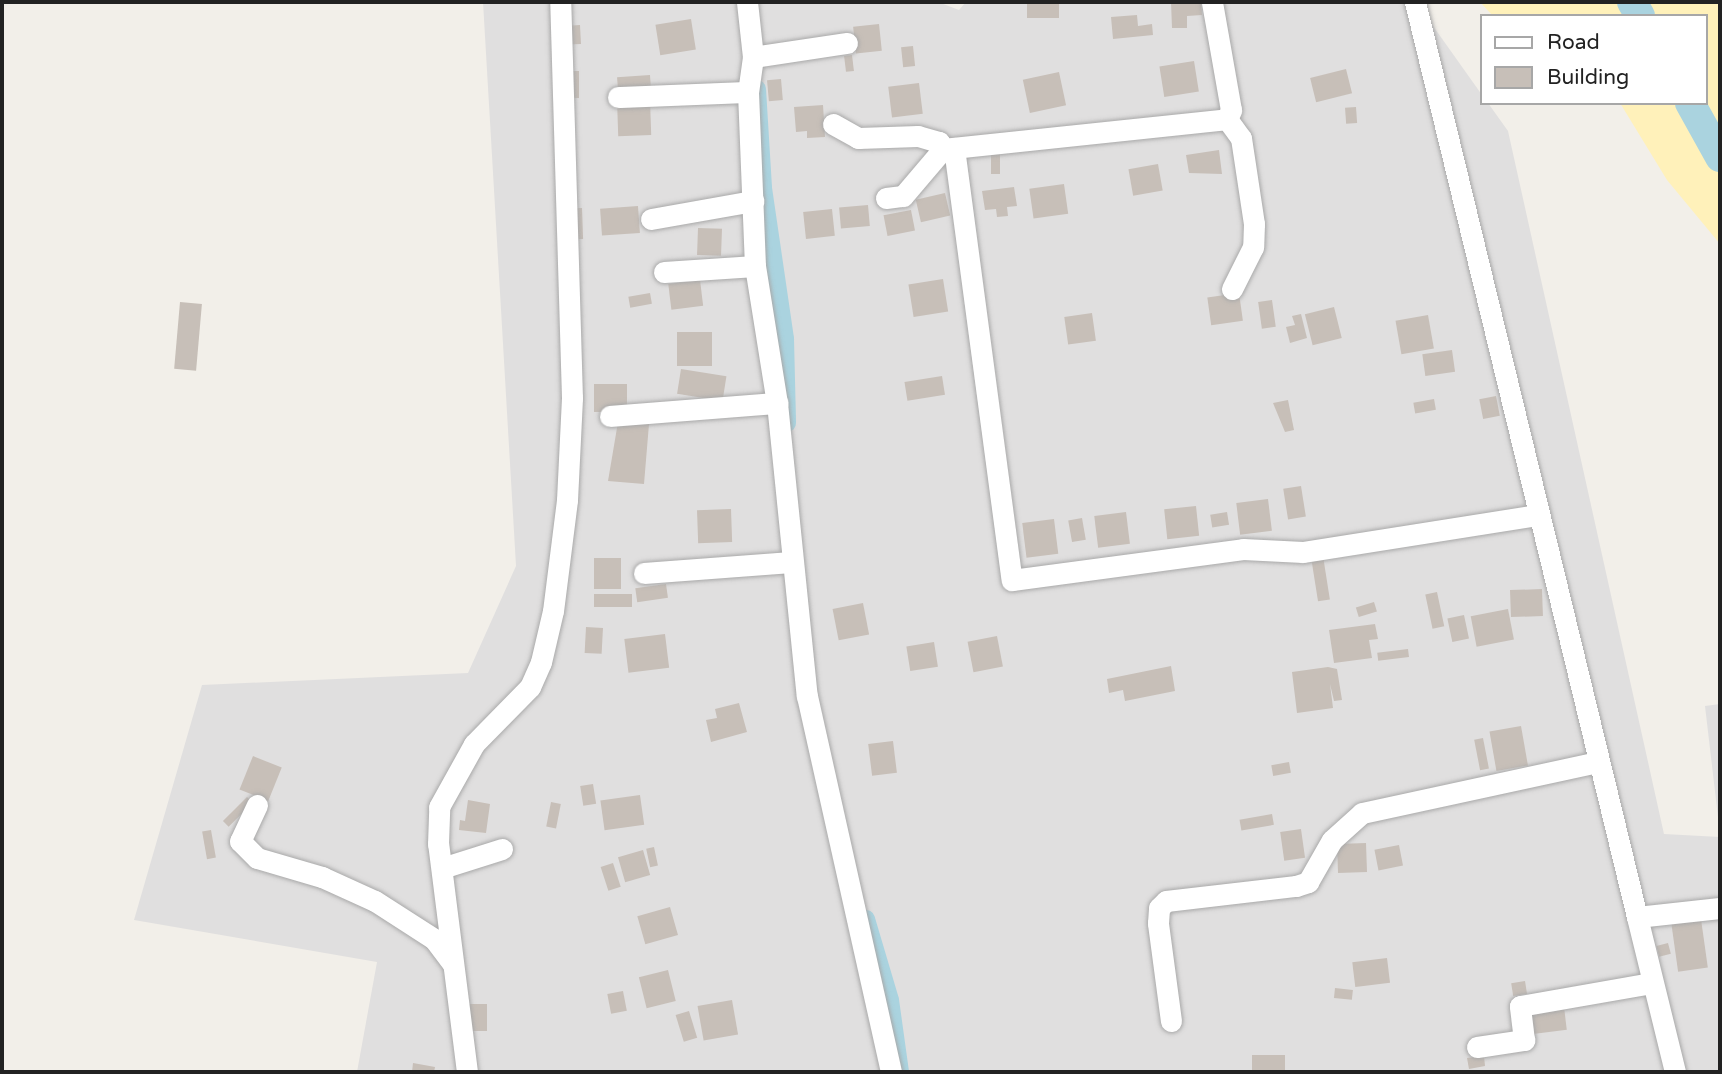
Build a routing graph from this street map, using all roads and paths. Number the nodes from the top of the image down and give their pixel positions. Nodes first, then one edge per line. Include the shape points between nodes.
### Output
1 (560, 2) edge
2 (747, 2) edge
3 (1212, 2) edge
4 (1415, 2) edge
5 (847, 43) dead end
6 (753, 57) junction
7 (748, 92) junction
8 (618, 97) dead end
9 (1227, 119) junction
10 (833, 124) dead end
11 (949, 149) junction
12 (886, 198) dead end
13 (753, 201) junction
14 (651, 219) dead end
15 (755, 266) junction
16 (664, 272) dead end
17 (1232, 289) dead end
18 (777, 403) junction
19 (610, 416) dead end
20 (1537, 515) junction
21 (791, 562) junction
22 (643, 573) dead end
23 (1597, 762) junction
24 (257, 804) dead end
25 (502, 849) dead end
26 (442, 868) junction
27 (1720, 908) edge
28 (1637, 917) junction
29 (454, 966) junction
30 (1652, 984) junction
31 (1171, 1021) dead end
32 (1477, 1047) dead end
33 (467, 1072) edge
34 (891, 1072) edge
35 (1675, 1072) edge

1 - 26 street via 572,398 567,500 555,598 541,662 530,687 474,744 447,787 439,807
2 - 6 street
3 - 9 street via 1231,110
4 - 20 street
5 - 6 street
6 - 7 street
7 - 8 street
7 - 13 street
9 - 11 street
9 - 17 street via 1241,138 1254,224 1253,247
10 - 11 street via 858,138 918,136
11 - 12 street via 903,196
11 - 20 street via 1012,579 1243,549 1303,552
13 - 14 street
13 - 15 street
15 - 16 street
15 - 18 street
18 - 19 street
18 - 21 street
20 - 23 street
21 - 22 street
21 - 34 street via 807,696
23 - 28 street
23 - 31 street via 1362,814 1332,840 1307,882 1296,886 1166,901 1159,908 1158,923
24 - 29 street via 240,841 257,858 322,877 375,901 434,939
25 - 26 street
26 - 29 street
27 - 28 street
28 - 30 street
29 - 33 street
30 - 32 street via 1520,1006 1524,1040
30 - 35 street

